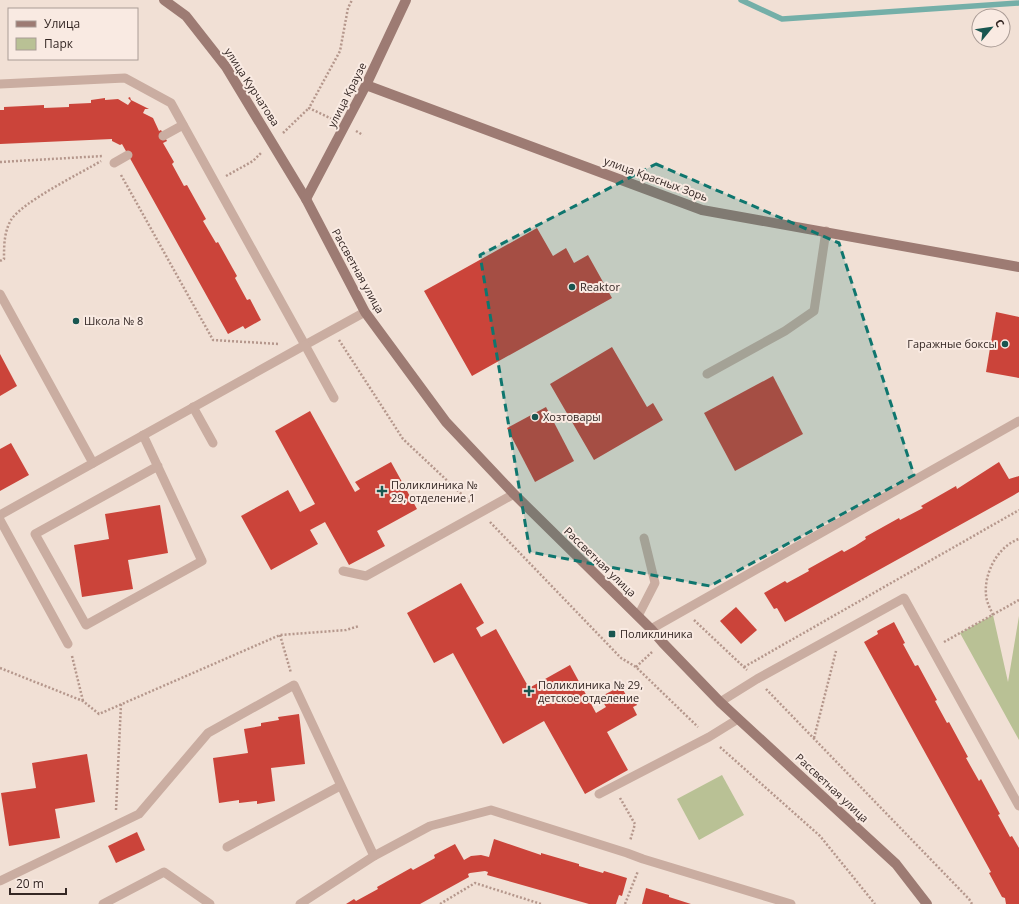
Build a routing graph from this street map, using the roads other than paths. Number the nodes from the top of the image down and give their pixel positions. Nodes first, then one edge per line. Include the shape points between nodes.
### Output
1 (164, 0) edge
2 (406, 0) edge
3 (0, 84) edge
4 (366, 85) junction
5 (183, 125) junction
6 (163, 136) dead end
7 (128, 155) dead end
8 (112, 159) road end
9 (306, 199) junction
10 (826, 231) junction
11 (1019, 267) edge
12 (0, 294) edge
13 (365, 312) junction
14 (305, 346) junction
15 (706, 374) dead end
16 (334, 398) dead end
17 (193, 408) junction
18 (1019, 421) edge
19 (143, 435) junction
20 (213, 444) dead end
21 (93, 463) junction
22 (158, 466) junction
23 (514, 494) junction
24 (0, 515) edge
25 (0, 520) edge
26 (644, 538) dead end
27 (343, 571) dead end
28 (638, 616) junction
29 (651, 629) junction
30 (68, 644) road end
31 (720, 702) junction
32 (738, 719) junction
33 (340, 786) junction
34 (600, 794) dead end
35 (1019, 806) edge
36 (227, 847) dead end
37 (374, 856) junction
38 (0, 881) edge
39 (103, 904) edge
40 (210, 904) edge
41 (300, 904) edge
42 (791, 904) edge
43 (927, 904) edge

1 - 9 main road, улица Курчатова via 186,16 226,67
2 - 4 main road, улица Краузе
3 - 5 lane via 125,78 171,103
4 - 9 main road, улица Краузе
4 - 10 main road, улица Красных Зорь via 702,210
5 - 6 lane
5 - 14 lane
7 - 8 lane
9 - 13 main road, Рассветная улица
10 - 11 main road, улица Красных Зорь
10 - 15 lane via 814,311 785,331
12 - 21 lane
13 - 14 lane
13 - 23 main road, Рассветная улица via 446,422
14 - 16 lane
14 - 17 lane
17 - 19 lane
17 - 20 lane
18 - 29 lane
19 - 21 lane
19 - 22 lane
21 - 24 lane
22 - 22 lane via 202,561 86,625 35,534
23 - 27 lane via 366,576
23 - 28 main road, Рассветная улица
25 - 30 lane
26 - 28 lane via 655,583
28 - 29 main road, Рассветная улица
29 - 31 main road, Рассветная улица
31 - 32 main road, Рассветная улица
31 - 35 lane via 904,598
32 - 34 lane
32 - 43 main road, Рассветная улица via 896,864
33 - 36 lane
33 - 37 lane
33 - 38 lane via 294,685 208,733 139,814
37 - 41 lane
37 - 42 lane via 430,826 491,810
39 - 40 lane via 164,872

